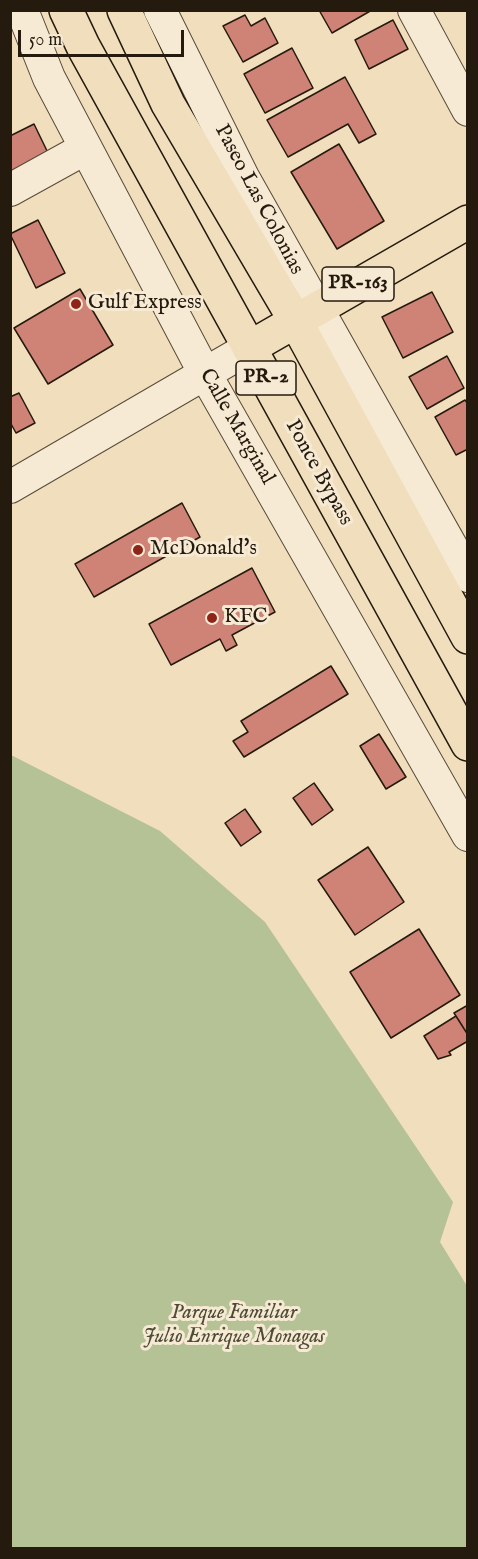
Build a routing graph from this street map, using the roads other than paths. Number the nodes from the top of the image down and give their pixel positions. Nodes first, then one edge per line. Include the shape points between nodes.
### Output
1 (66, 10) edge
2 (124, 10) edge
3 (160, 10) edge
4 (414, 10) edge
5 (18, 14) edge
6 (468, 110) edge
7 (86, 148) junction
8 (10, 190) edge
9 (468, 222) edge
10 (306, 314) junction
11 (249, 348) junction
12 (204, 372) junction
13 (10, 487) edge
14 (468, 576) edge
15 (468, 637) edge
16 (468, 744) edge
17 (468, 835) edge

1 - 11 main road, Ponce Bypass / PR-2
2 - 10 main road, PR-2 via 168,104
3 - 10 street, Paseo Las Colonias
4 - 6 street
5 - 7 street, Calle Marginal
7 - 8 street
7 - 12 street, Calle Marginal
9 - 10 main road, PR-163
10 - 11 main road, PR-163
10 - 14 street, Paseo Las Colonias
10 - 15 main road, PR-2
11 - 12 street
11 - 16 main road, Ponce Bypass / PR-2
12 - 13 street
12 - 17 street, Calle Marginal

